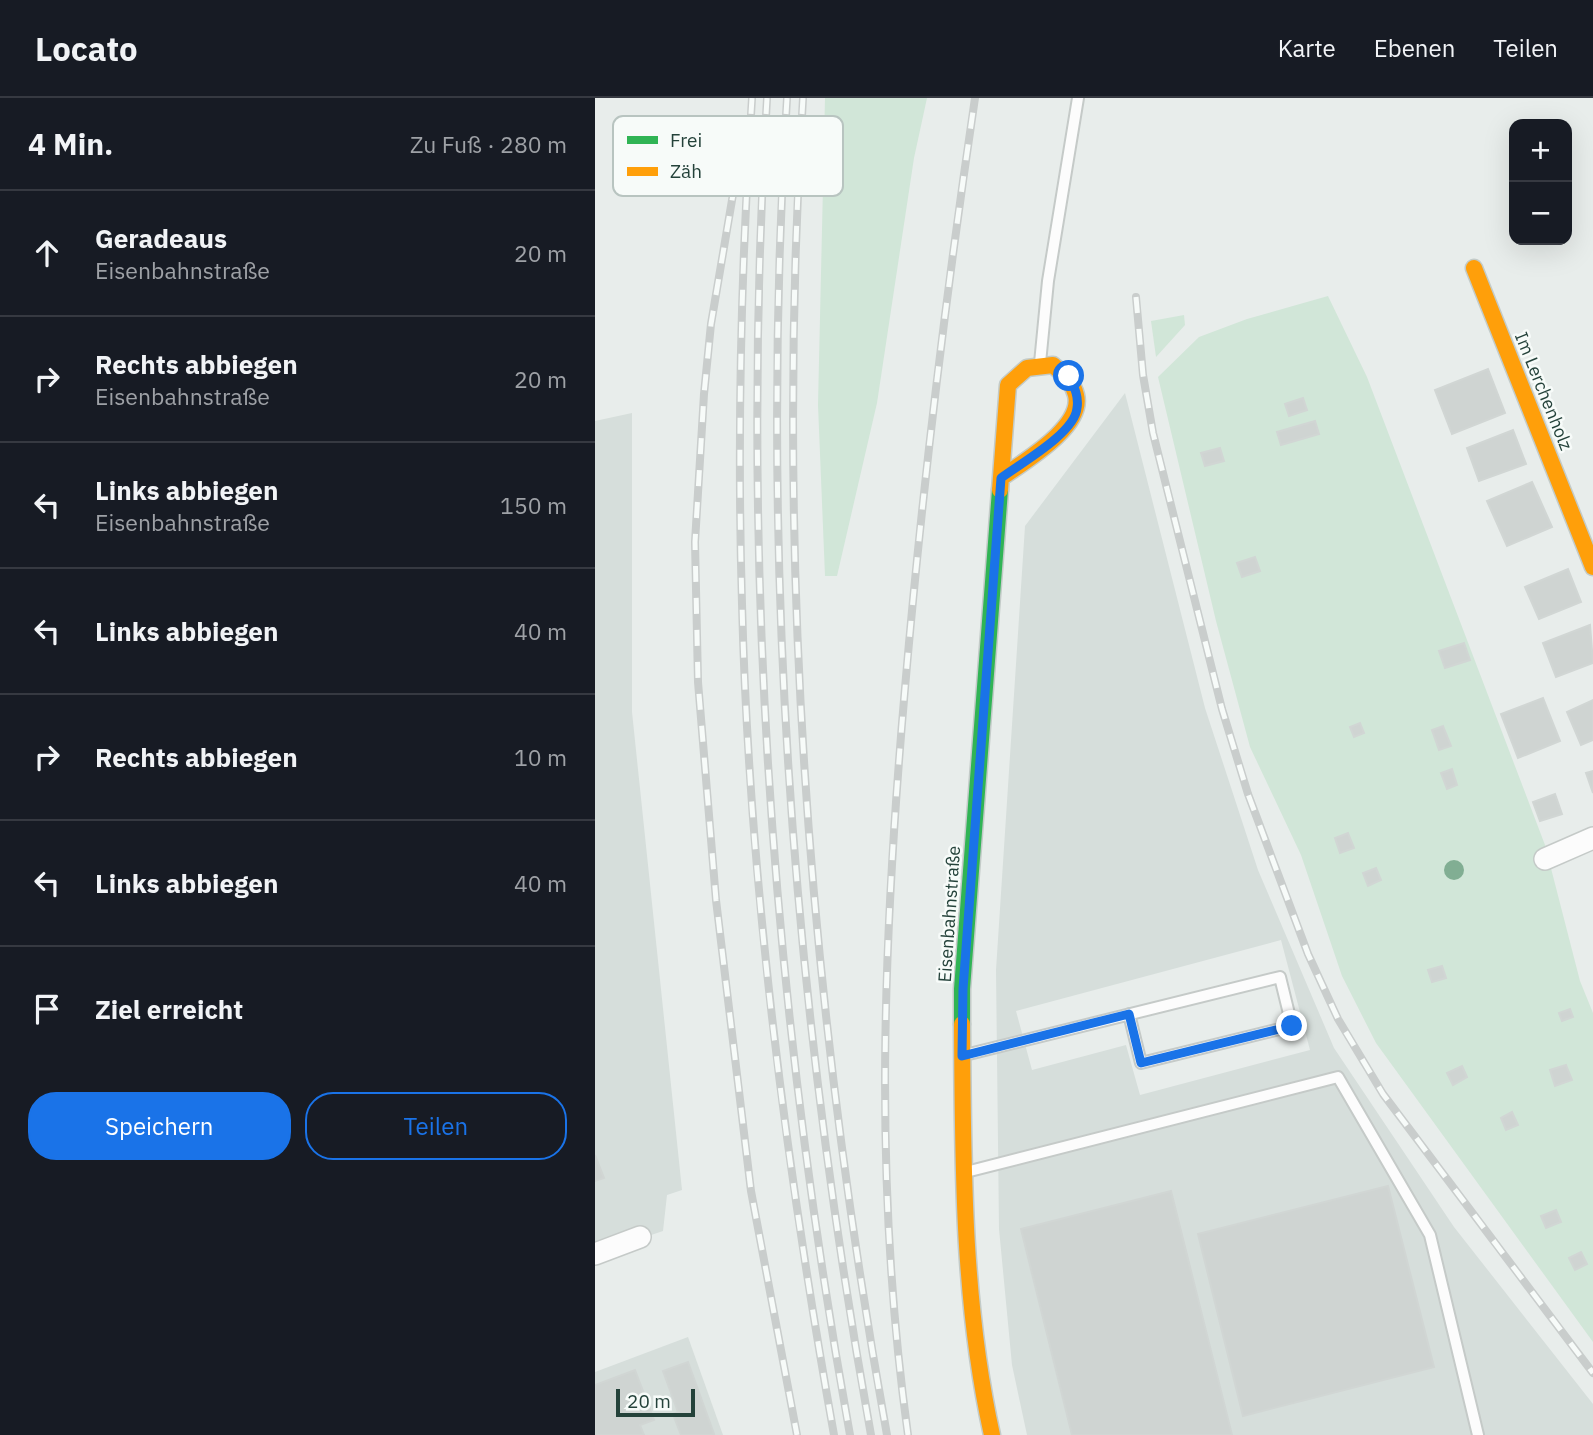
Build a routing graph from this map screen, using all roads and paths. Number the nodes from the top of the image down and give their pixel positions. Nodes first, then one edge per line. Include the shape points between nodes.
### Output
1 (1078, 98) edge
2 (1474, 268) dead end
3 (1040, 366) junction
4 (1001, 478) junction
5 (1593, 567) edge
6 (1593, 838) edge
7 (1545, 859) dead end
8 (1129, 1014) junction
9 (962, 1056) junction
10 (963, 1173) junction
11 (640, 1237) dead end
12 (595, 1254) edge
13 (992, 1435) edge
14 (1478, 1435) edge

1 - 3 lane via 1048,281
2 - 5 street, Im Lerchenholz
3 - 4 street, Eisenbahnstraße via 1027,368 1008,385
3 - 4 street via 1053,365 1069,376 1077,395 1077,411 1063,433
4 - 9 street, Eisenbahnstraße via 963,989
6 - 7 street
8 - 8 lane via 1280,977 1292,1026 1141,1063
8 - 9 lane
9 - 10 street, Eisenbahnstraße
10 - 13 street, Eisenbahnstraße via 978,1373
10 - 14 lane via 1338,1077 1430,1235
11 - 12 street

